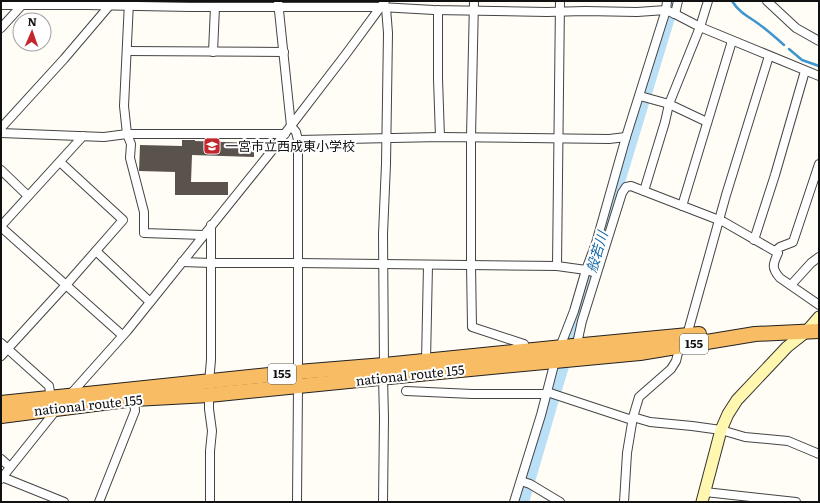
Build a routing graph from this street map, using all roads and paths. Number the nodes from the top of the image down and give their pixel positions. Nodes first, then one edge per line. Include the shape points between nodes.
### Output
1 (474, 1) edge
2 (560, 1) edge
3 (667, 1) edge
4 (678, 1) edge
5 (708, 1) edge
6 (767, 1) edge
7 (39, 3) edge
8 (129, 3) edge
9 (202, 4) edge
10 (279, 4) edge
11 (354, 4) edge
12 (1, 5) edge
13 (22, 5) junction
14 (110, 5) junction
15 (384, 5) edge
16 (215, 7) junction
17 (438, 10) junction
18 (474, 11) junction
19 (560, 11) junction
20 (671, 12) junction
21 (700, 27) junction
22 (1, 28) edge
23 (732, 41) junction
24 (819, 41) edge
25 (127, 51) junction
26 (213, 52) junction
27 (284, 52) junction
28 (769, 56) junction
29 (805, 71) junction
30 (819, 76) edge
31 (643, 97) junction
32 (669, 104) junction
33 (708, 122) junction
34 (291, 126) junction
35 (1, 128) edge
36 (1, 133) edge
37 (126, 134) junction
38 (285, 134) junction
39 (83, 136) junction
40 (440, 137) junction
41 (471, 137) junction
42 (386, 138) junction
43 (626, 138) junction
44 (559, 139) junction
45 (298, 140) junction
46 (60, 162) junction
47 (819, 164) edge
48 (1, 170) edge
49 (644, 191) junction
50 (28, 196) junction
51 (682, 206) junction
52 (719, 221) junction
53 (211, 225) junction
54 (1, 227) edge
55 (203, 235) junction
56 (754, 240) junction
57 (96, 250) junction
58 (775, 251) junction
59 (819, 257) edge
60 (182, 262) junction
61 (211, 263) junction
62 (298, 263) junction
63 (384, 264) junction
64 (428, 265) junction
65 (471, 265) junction
66 (557, 266) junction
67 (591, 272) junction
68 (66, 285) junction
69 (791, 286) junction
70 (150, 302) junction
71 (819, 305) edge
72 (815, 325) edge
73 (122, 335) junction
74 (687, 335) junction
75 (524, 344) dead end
76 (4, 346) edge
77 (678, 346) junction
78 (566, 353) junction
79 (1, 356) edge
80 (426, 361) junction
81 (384, 371) junction
82 (298, 372) junction
83 (298, 387) junction
84 (209, 389) junction
85 (406, 391) dead end
86 (550, 393) junction
87 (69, 396) junction
88 (134, 399) junction
89 (1, 403) edge
90 (55, 403) junction
91 (1, 416) edge
92 (633, 418) junction
93 (721, 430) junction
94 (819, 454) edge
95 (1, 459) edge
96 (10, 467) junction
97 (2, 478) edge
98 (524, 483) junction
99 (704, 497) edge
100 (64, 502) edge
101 (99, 502) edge
102 (210, 502) edge
103 (297, 502) edge
104 (383, 502) edge
105 (514, 502) edge
106 (560, 502) edge
107 (624, 502) edge
108 (796, 502) edge

1 - 18 street
2 - 19 street
3 - 20 street
4 - 20 street
5 - 21 street
6 - 24 street via 796,28
7 - 13 street
7 - 14 street
8 - 9 street
8 - 14 street
8 - 25 street
9 - 16 street
10 - 11 street
10 - 16 street
10 - 27 street
11 - 15 street
12 - 13 street
13 - 22 street
14 - 35 street
15 - 17 street
15 - 34 street
15 - 42 street via 388,33
16 - 26 street
17 - 18 street
17 - 40 street
18 - 19 street
18 - 41 street
19 - 20 street
19 - 44 street
20 - 21 street
20 - 31 street
21 - 23 street
21 - 32 street
23 - 28 street
23 - 33 street
25 - 26 street
25 - 37 street via 124,106
26 - 27 street
27 - 34 street
28 - 29 street
28 - 52 street
29 - 30 street
29 - 56 street
31 - 32 street
31 - 43 street
32 - 33 street
32 - 49 street
33 - 51 street
34 - 38 street
34 - 45 street
36 - 39 street
37 - 38 street
37 - 39 street
37 - 55 street via 144,212 144,233
38 - 53 street
39 - 46 street
40 - 41 street
40 - 42 street
41 - 44 street
41 - 65 street
42 - 45 street
42 - 63 street
43 - 44 street
43 - 67 street via 596,243
44 - 66 street
45 - 62 street
46 - 50 street
46 - 57 street via 123,220
47 - 58 street via 793,242
48 - 50 street
49 - 51 street
49 - 67 street via 631,186 626,187 622,193
50 - 54 street
51 - 52 street
52 - 56 street
52 - 74 street
53 - 55 street
53 - 61 street
54 - 68 street
55 - 60 street
56 - 58 street
57 - 68 street
57 - 70 street
58 - 69 street via 778,253 773,267 774,272
59 - 69 street
60 - 61 street
60 - 70 street
61 - 62 street
61 - 84 street
62 - 63 street
62 - 82 street
63 - 64 street
63 - 81 street
64 - 65 street
64 - 80 street
65 - 66 street
65 - 75 street via 472,327
66 - 67 street
67 - 78 street via 574,311
67 - 78 street via 582,321
68 - 73 street
68 - 76 street
69 - 71 street
70 - 73 street
72 - 74 highway, national route 155 / 155
72 - 77 highway, national route 155 / 155
72 - 93 main road via 787,347 737,400
73 - 87 street
74 - 78 highway, national route 155 / 155
76 - 79 street
76 - 90 street via 49,386
77 - 78 highway, national route 155 / 155 via 640,352
77 - 92 street via 676,361 671,369 639,397
78 - 80 highway, national route 155 / 155
78 - 81 highway, national route 155 / 155
78 - 86 street
80 - 81 highway, national route 155 / 155
81 - 82 highway, national route 155 / 155
81 - 83 highway, national route 155 / 155
81 - 104 street
82 - 83 street
82 - 84 highway, national route 155 / 155
83 - 84 highway, national route 155 / 155
83 - 103 street
84 - 87 highway, national route 155 / 155
84 - 88 highway, national route 155 / 155
84 - 102 street via 212,432
85 - 86 street via 472,394
86 - 92 street
86 - 98 street via 541,415
87 - 90 highway, national route 155 / 155
88 - 90 highway, national route 155 / 155
88 - 101 street via 135,411
89 - 90 highway, national route 155 / 155
90 - 91 highway, national route 155 / 155
90 - 96 street
92 - 93 street
92 - 107 street via 626,453
93 - 94 street via 745,437 788,441
93 - 99 main road
95 - 96 street
96 - 97 street
97 - 100 street
98 - 105 street
98 - 106 street
99 - 108 street

